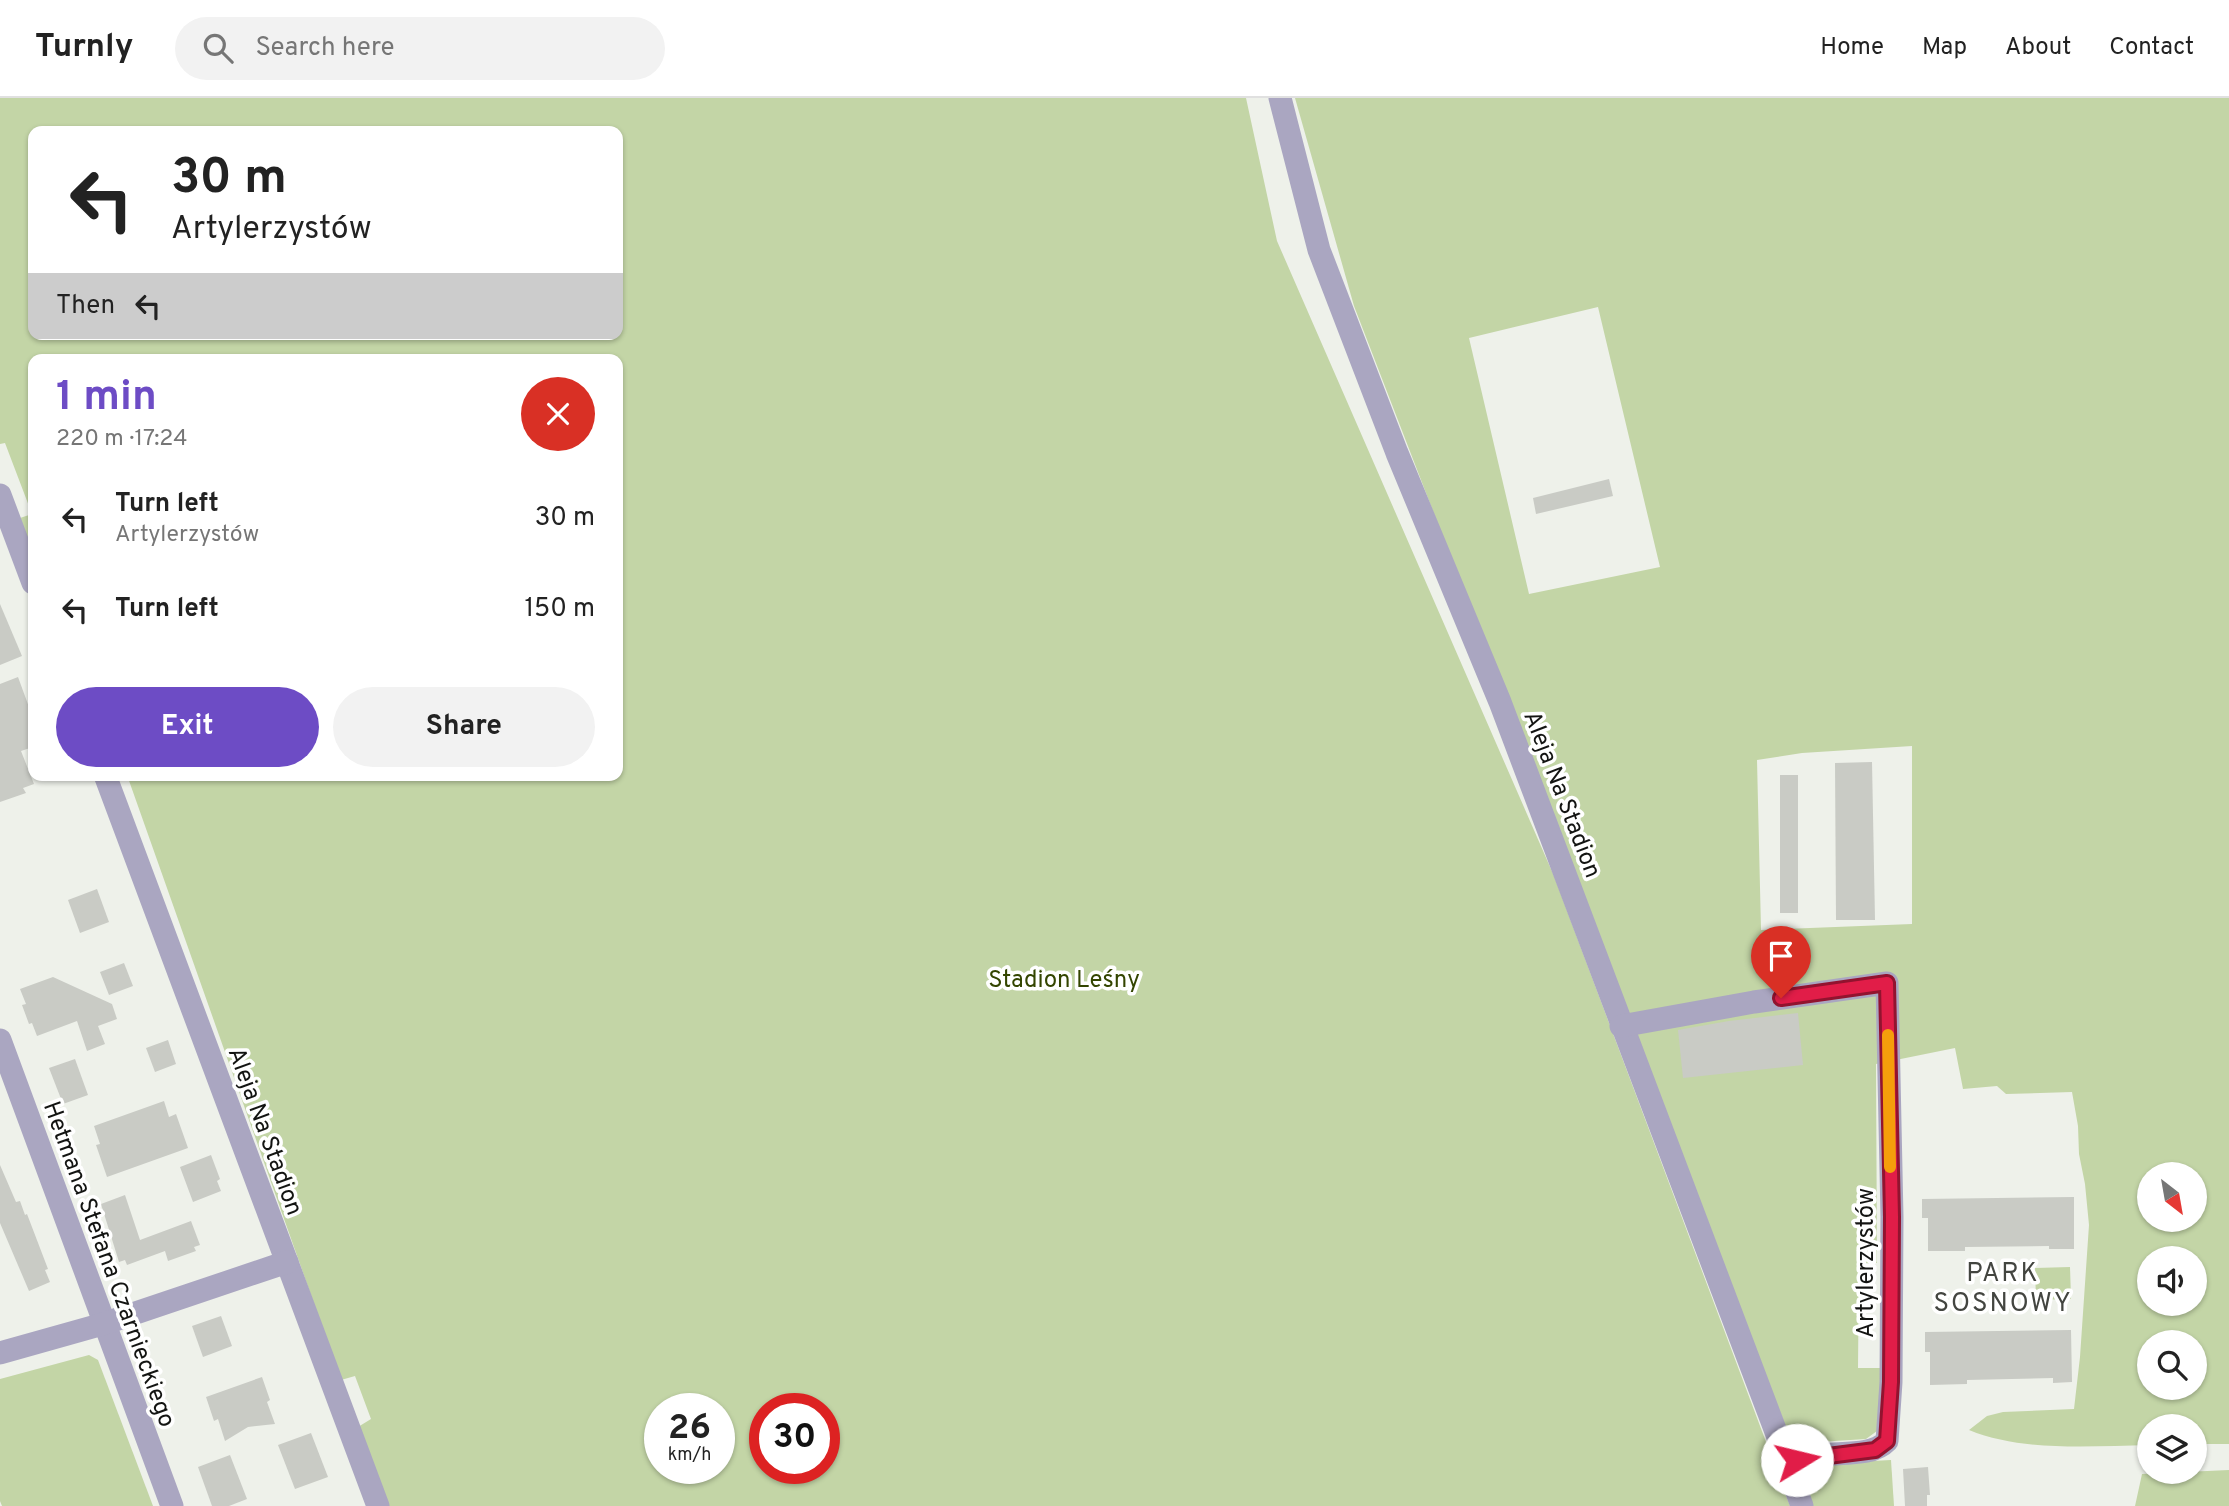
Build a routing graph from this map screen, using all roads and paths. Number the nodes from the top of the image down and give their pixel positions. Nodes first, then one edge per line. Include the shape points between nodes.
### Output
1 (1280, 98) edge
2 (0, 495) edge
3 (28, 570) edge
4 (107, 781) edge
5 (1621, 1026) junction
6 (0, 1040) edge
7 (287, 1262) junction
8 (103, 1324) junction
9 (0, 1353) edge
10 (1791, 1465) junction
11 (172, 1506) edge
12 (378, 1506) edge
13 (1802, 1506) edge

1 - 5 street, Aleja Na Stadion via 1318,250 1500,702
2 - 3 street
4 - 7 street, Aleja Na Stadion
5 - 10 street, Aleja Na Stadion
5 - 10 street, Artylerzystów via 1887,983 1892,1217 1887,1441 1875,1450 1808,1457
6 - 8 street, Hetmana Stefana Czarnieckiego
7 - 8 street
7 - 12 street, Aleja Na Stadion
8 - 9 street
8 - 11 street, Hetmana Stefana Czarnieckiego
10 - 13 street, Aleja Na Stadion

